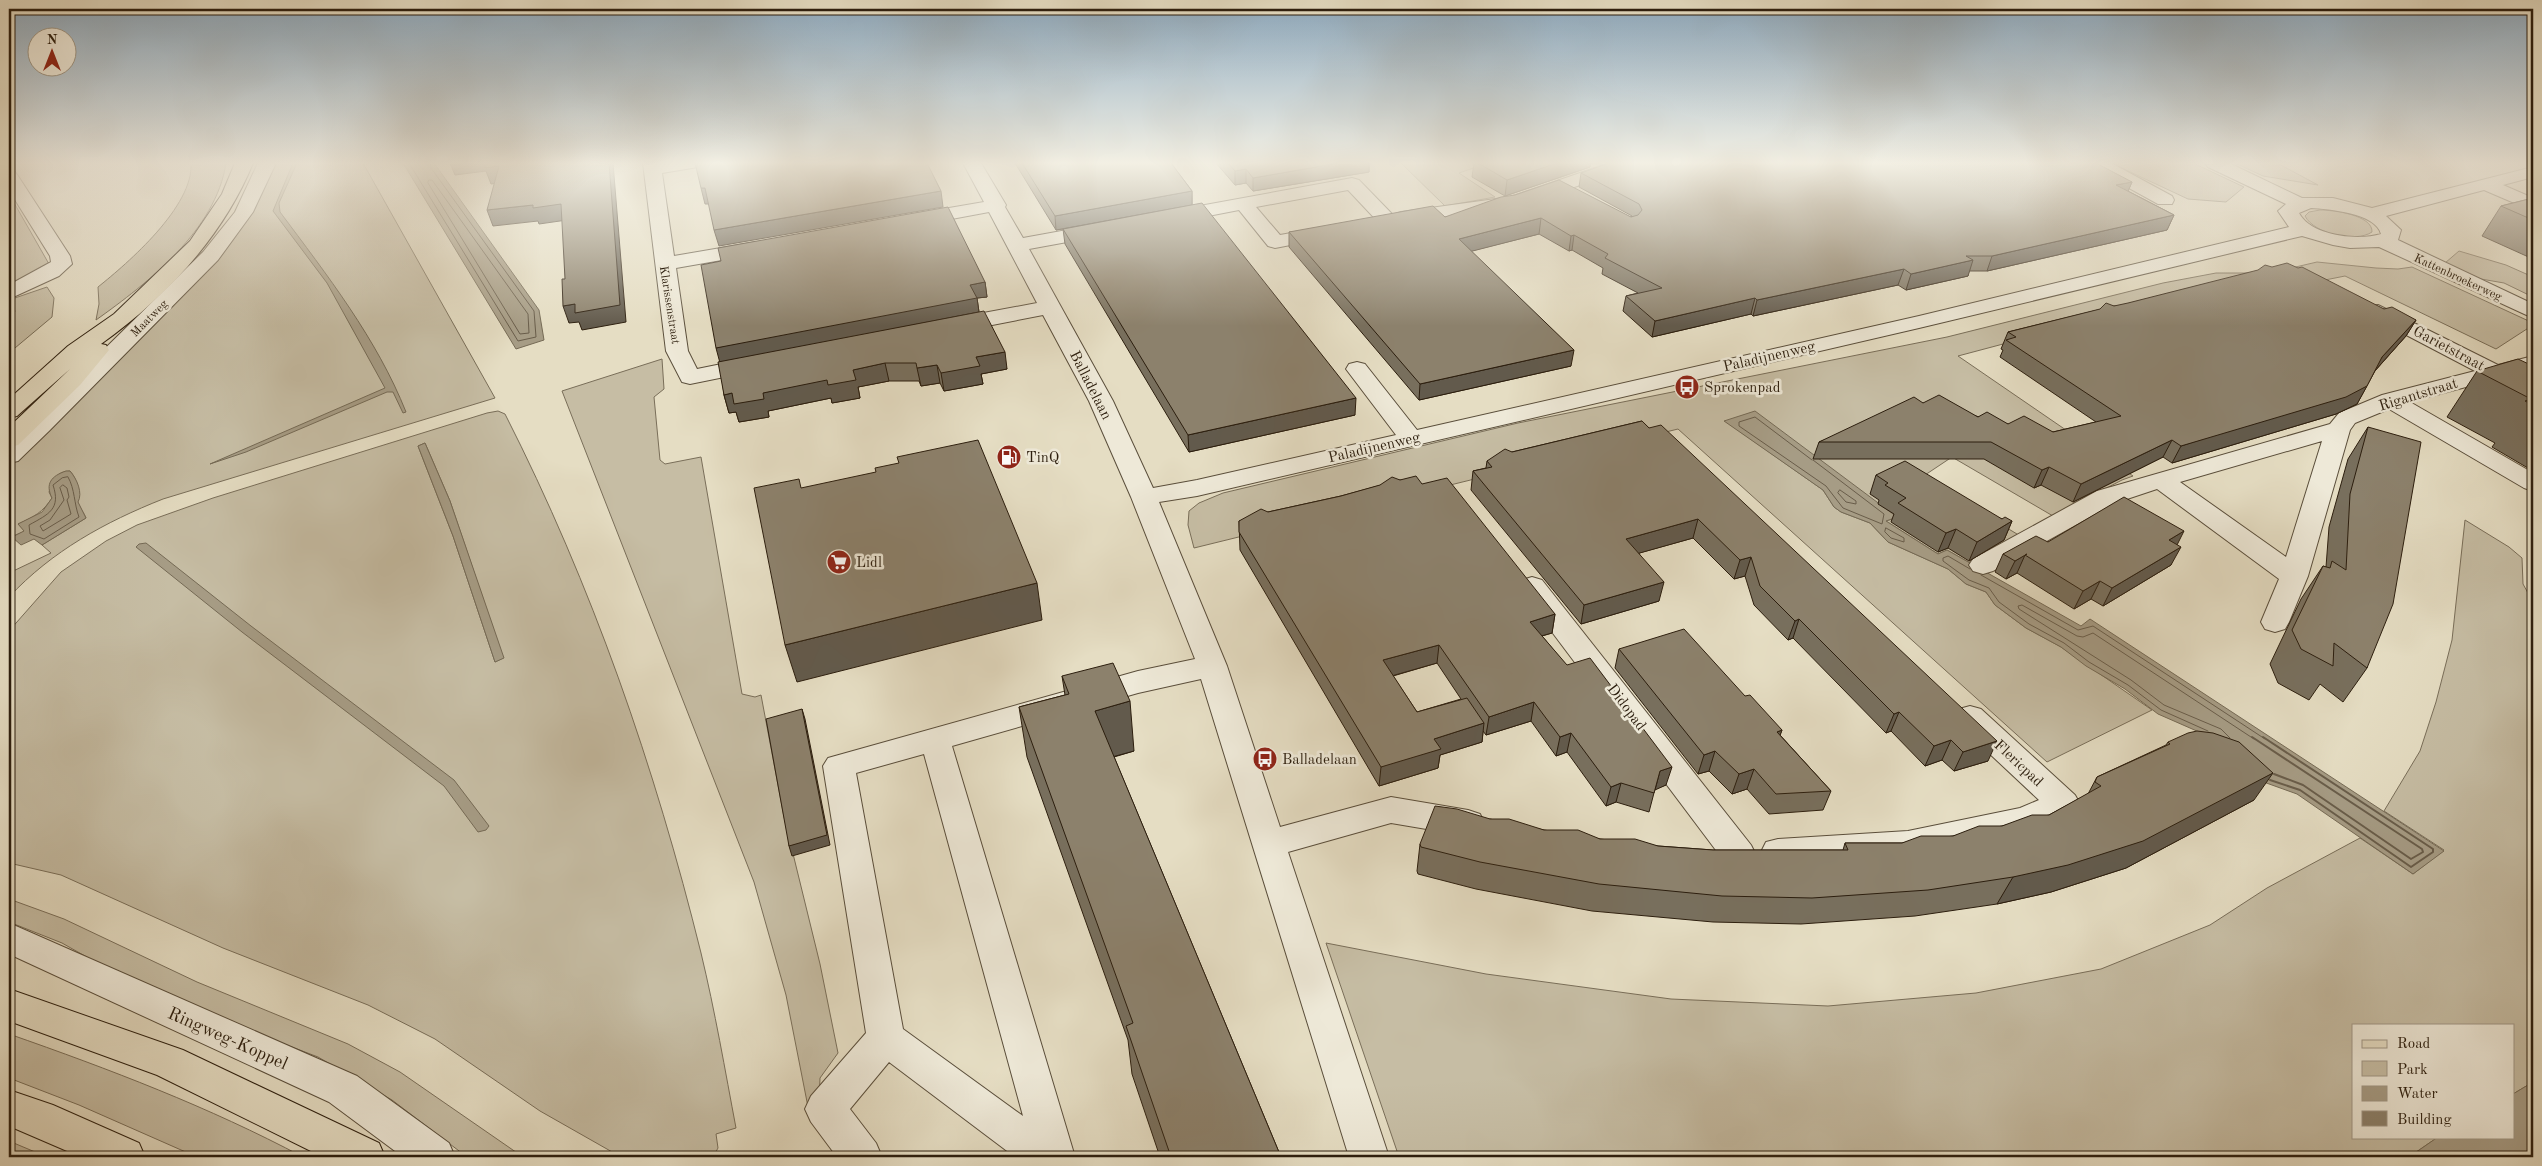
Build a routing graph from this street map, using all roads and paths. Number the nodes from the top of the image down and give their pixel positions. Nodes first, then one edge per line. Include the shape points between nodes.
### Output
1 (35, 217) edge
2 (216, 217) edge
3 (240, 217) edge
4 (658, 217) edge
5 (929, 217) edge
6 (1003, 217) edge
7 (1170, 217) edge
8 (1247, 217) edge
9 (1375, 217) edge
10 (1408, 217) edge
11 (2292, 217) edge
12 (2375, 217) edge
13 (1150, 221) edge
14 (899, 223) edge
15 (1121, 226) edge
16 (1342, 229) edge
17 (2305, 229) junction
18 (2383, 241) junction
19 (772, 245) edge
20 (1018, 245) junction
21 (664, 264) junction
22 (16, 289) edge
23 (2363, 303) edge
24 (9, 305) edge
25 (1050, 306) junction
26 (2533, 312) edge
27 (122, 320) junction
28 (933, 329) edge
29 (778, 360) edge
30 (2533, 364) edge
31 (1357, 369) dead end
32 (2493, 372) junction
33 (2533, 393) edge
34 (2390, 400) junction
35 (9, 411) edge
36 (2338, 429) junction
37 (1411, 438) junction
38 (9, 440) edge
39 (9, 456) edge
40 (2160, 480) junction
41 (2533, 483) edge
42 (1144, 497) junction
43 (1983, 565) dead end
44 (1518, 568) edge
45 (2294, 576) junction
46 (2275, 622) dead end
47 (1212, 666) junction
48 (1950, 698) edge
49 (935, 739) junction
50 (1496, 827) edge
51 (1268, 844) junction
52 (1704, 855) edge
53 (1739, 855) junction
54 (9, 938) edge
55 (9, 1005) edge
56 (886, 1038) junction
57 (9, 1108) edge
58 (125, 1157) edge
59 (365, 1157) edge
60 (435, 1157) edge
61 (862, 1157) edge
62 (1047, 1157) edge
63 (1055, 1157) edge
64 (1370, 1157) edge

1 - 22 street via 62,260 60,267
2 - 27 main road, Maatweg via 197,244
3 - 39 street, Maatweg via 196,270
4 - 21 street, Klarissenstraat
5 - 14 street
6 - 20 street, Balladelaan
7 - 13 street
8 - 16 street via 1275,242
9 - 10 street via 1379,223
11 - 17 street
12 - 18 street via 2390,230 2390,237
15 - 20 street
17 - 18 street via 2353,243
17 - 37 street, Paladijnenweg
18 - 26 street, Kattenbroekerweg
19 - 21 street
20 - 25 street, Balladelaan
21 - 29 street, Klarissenstraat via 677,351 690,377
22 - 24 street
23 - 32 street, Garietstraat
25 - 28 street
25 - 42 street, Balladelaan via 1101,400
27 - 35 main road, Maatweg via 76,351
27 - 38 main road, Maatweg via 72,380
30 - 32 street, Rigantstraat
31 - 37 street
32 - 33 street, Garietstraat
32 - 34 street, Rigantstraat
34 - 36 street, Rigantstraat via 2347,418
34 - 41 street
36 - 40 street, Rigantstraat
36 - 45 street
37 - 42 street, Paladijnenweg via 1197,488
40 - 43 street, Rigantstraat via 2106,497
40 - 45 street
42 - 47 street, Balladelaan
44 - 53 street, Didopad
45 - 46 street
47 - 49 street via 1138,682
47 - 51 street, Balladelaan
48 - 53 street, Flericpad via 2064,804 2015,822 1908,844
49 - 56 street via 839,766
49 - 63 street
50 - 51 street via 1391,810
51 - 64 street, Balladelaan
52 - 53 street
54 - 60 street, Ringweg-Koppel via 343,1089
55 - 59 main road via 169,1062
56 - 61 street via 825,1109
56 - 62 street
57 - 58 main road via 40,1118

